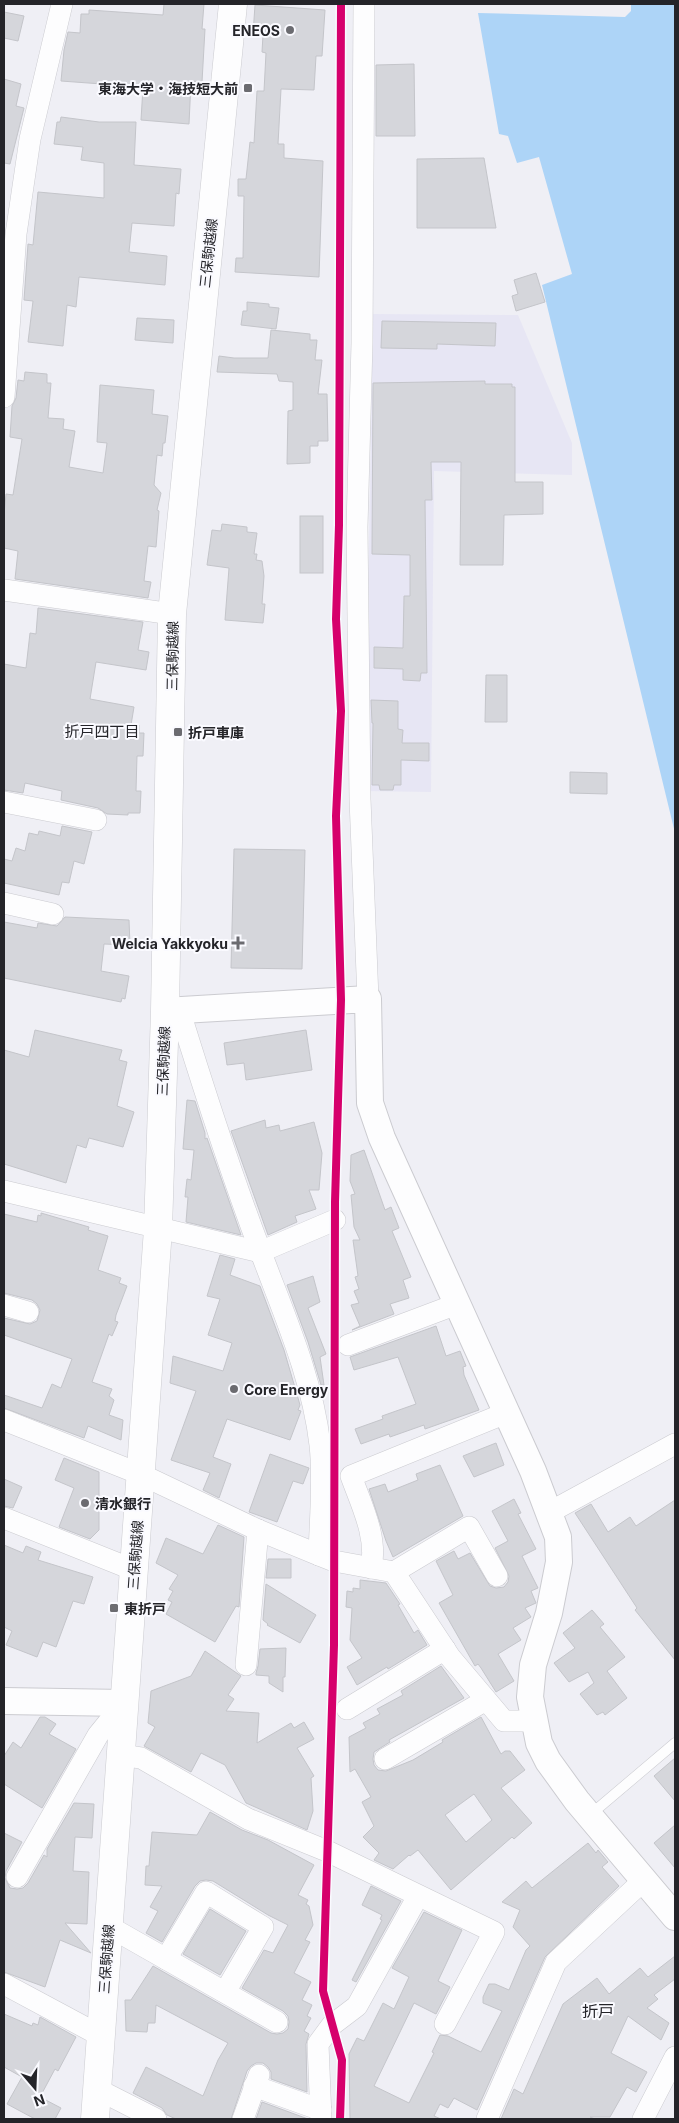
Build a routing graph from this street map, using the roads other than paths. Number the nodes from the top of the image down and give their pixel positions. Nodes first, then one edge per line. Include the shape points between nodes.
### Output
1 (62, 4) edge
2 (232, 4) edge
3 (364, 4) edge
4 (4, 388) edge
5 (4, 397) edge
6 (4, 590) edge
7 (172, 614) junction
8 (4, 802) edge
9 (96, 820) dead end
10 (4, 903) edge
11 (53, 914) dead end
12 (368, 999) junction
13 (172, 1010) junction
14 (4, 1190) edge
15 (335, 1220) dead end
16 (158, 1229) junction
17 (260, 1252) junction
18 (457, 1304) junction
19 (4, 1305) edge
20 (28, 1312) dead end
21 (348, 1345) dead end
22 (506, 1412) junction
23 (4, 1420) edge
24 (675, 1444) edge
25 (140, 1474) junction
26 (550, 1512) junction
27 (4, 1518) edge
28 (258, 1530) junction
29 (319, 1555) junction
30 (371, 1568) junction
31 (134, 1570) junction
32 (394, 1572) junction
33 (497, 1576) dead end
34 (445, 1650) junction
35 (246, 1665) dead end
36 (486, 1700) junction
37 (124, 1703) junction
38 (8, 1706) edge
39 (346, 1709) dead end
40 (534, 1721) junction
41 (675, 1743) edge
42 (121, 1755) junction
43 (385, 1759) dead end
44 (589, 1816) junction
45 (17, 1877) dead end
46 (644, 1880) junction
47 (418, 1896) junction
48 (675, 1917) edge
49 (108, 1926) junction
50 (166, 1959) junction
51 (4, 1984) edge
52 (225, 1992) junction
53 (277, 2022) dead end
54 (445, 2024) dead end
55 (101, 2036) junction
56 (675, 2057) edge
57 (97, 2089) junction
58 (321, 2115) edge
59 (95, 2119) edge
60 (156, 2119) edge
61 (243, 2119) edge
62 (487, 2119) edge
63 (642, 2119) edge

1 - 4 street via 30,139 16,234
2 - 7 main road, 三保駒越線
3 - 12 street via 362,343 356,527 360,799
4 - 5 street
6 - 7 street
7 - 13 main road, 三保駒越線
8 - 9 street
10 - 11 street
12 - 13 street
12 - 18 street via 370,1103 382,1138
13 - 16 main road, 三保駒越線
13 - 17 street
14 - 16 street
15 - 17 street
16 - 17 street
16 - 25 main road, 三保駒越線
17 - 29 street via 290,1327 311,1393 320,1447
18 - 21 street
18 - 22 street
19 - 20 street
22 - 26 street
22 - 30 street via 351,1476 371,1534 374,1557
23 - 25 street
24 - 26 street
25 - 28 street
25 - 31 main road, 三保駒越線
26 - 40 street via 558,1538 559,1562 549,1613 533,1665 530,1697
27 - 31 street
28 - 29 street
28 - 35 street
29 - 30 street
30 - 32 street
31 - 37 main road, 三保駒越線
32 - 33 street via 469,1527
32 - 34 street
34 - 36 street
34 - 39 street
36 - 40 street via 504,1721
36 - 43 street
37 - 38 street
37 - 42 main road, 三保駒越線
37 - 45 street via 98,1736
40 - 44 street via 539,1743 548,1761
41 - 44 lane
42 - 47 street via 141,1758 248,1819 327,1851
42 - 49 main road, 三保駒越線
44 - 46 street
46 - 48 street
46 - 62 street via 556,1962
47 - 54 street via 494,1932
47 - 58 street via 357,2006 332,2025 318,2044
49 - 50 street
49 - 55 main road, 三保駒越線
50 - 52 street
50 - 52 street via 206,1892 264,1927
51 - 55 street
52 - 53 street
55 - 57 main road, 三保駒越線
56 - 63 street
57 - 59 main road, 三保駒越線
57 - 60 street
58 - 61 street via 257,2081

